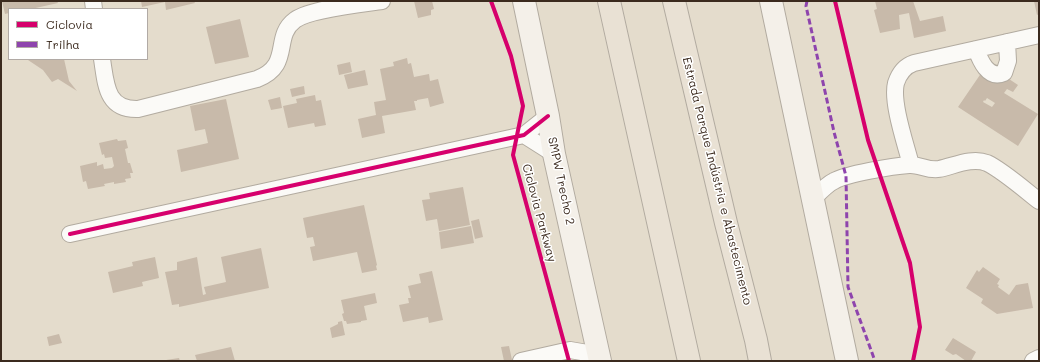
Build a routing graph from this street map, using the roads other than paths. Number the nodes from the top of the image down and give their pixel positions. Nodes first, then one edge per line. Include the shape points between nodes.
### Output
1 (382, 1) edge
2 (524, 1) edge
3 (609, 1) edge
4 (674, 1) edge
5 (771, 1) edge
6 (1039, 35) edge
7 (1007, 42) junction
8 (976, 49) junction
9 (102, 60) edge
10 (548, 116) junction
11 (524, 135) junction
12 (554, 154) junction
13 (910, 165) junction
14 (807, 169) junction
15 (834, 181) junction
16 (812, 198) junction
17 (1039, 201) edge
18 (70, 234) dead end
19 (593, 333) junction
20 (570, 350) junction
21 (600, 358) edge
22 (1039, 358) edge
23 (521, 361) edge
24 (689, 361) edge
25 (760, 361) edge
26 (847, 361) edge
27 (1033, 361) edge

1 - 9 street via 303,15 293,21 285,33 277,66 267,75 138,109 127,109 118,105 110,96
2 - 10 street, SMPW Trecho 2
3 - 24 highway
4 - 25 highway, Estrada Parque Indústria e Abastecimento
5 - 14 street
6 - 7 street
7 - 8 street
7 - 8 street via 1008,60 1004,73 1000,75 987,70
8 - 13 street via 914,63 898,77 895,92
10 - 11 street
10 - 12 street, SMPW Trecho 2
11 - 12 street
11 - 18 street
12 - 19 street, SMPW Trecho 2
13 - 15 street
13 - 17 street via 938,169 969,162 987,163
14 - 15 street
14 - 16 street
15 - 16 street
16 - 26 street
19 - 20 street
19 - 21 street, SMPW Trecho 2
20 - 21 street
20 - 23 street
22 - 27 street

